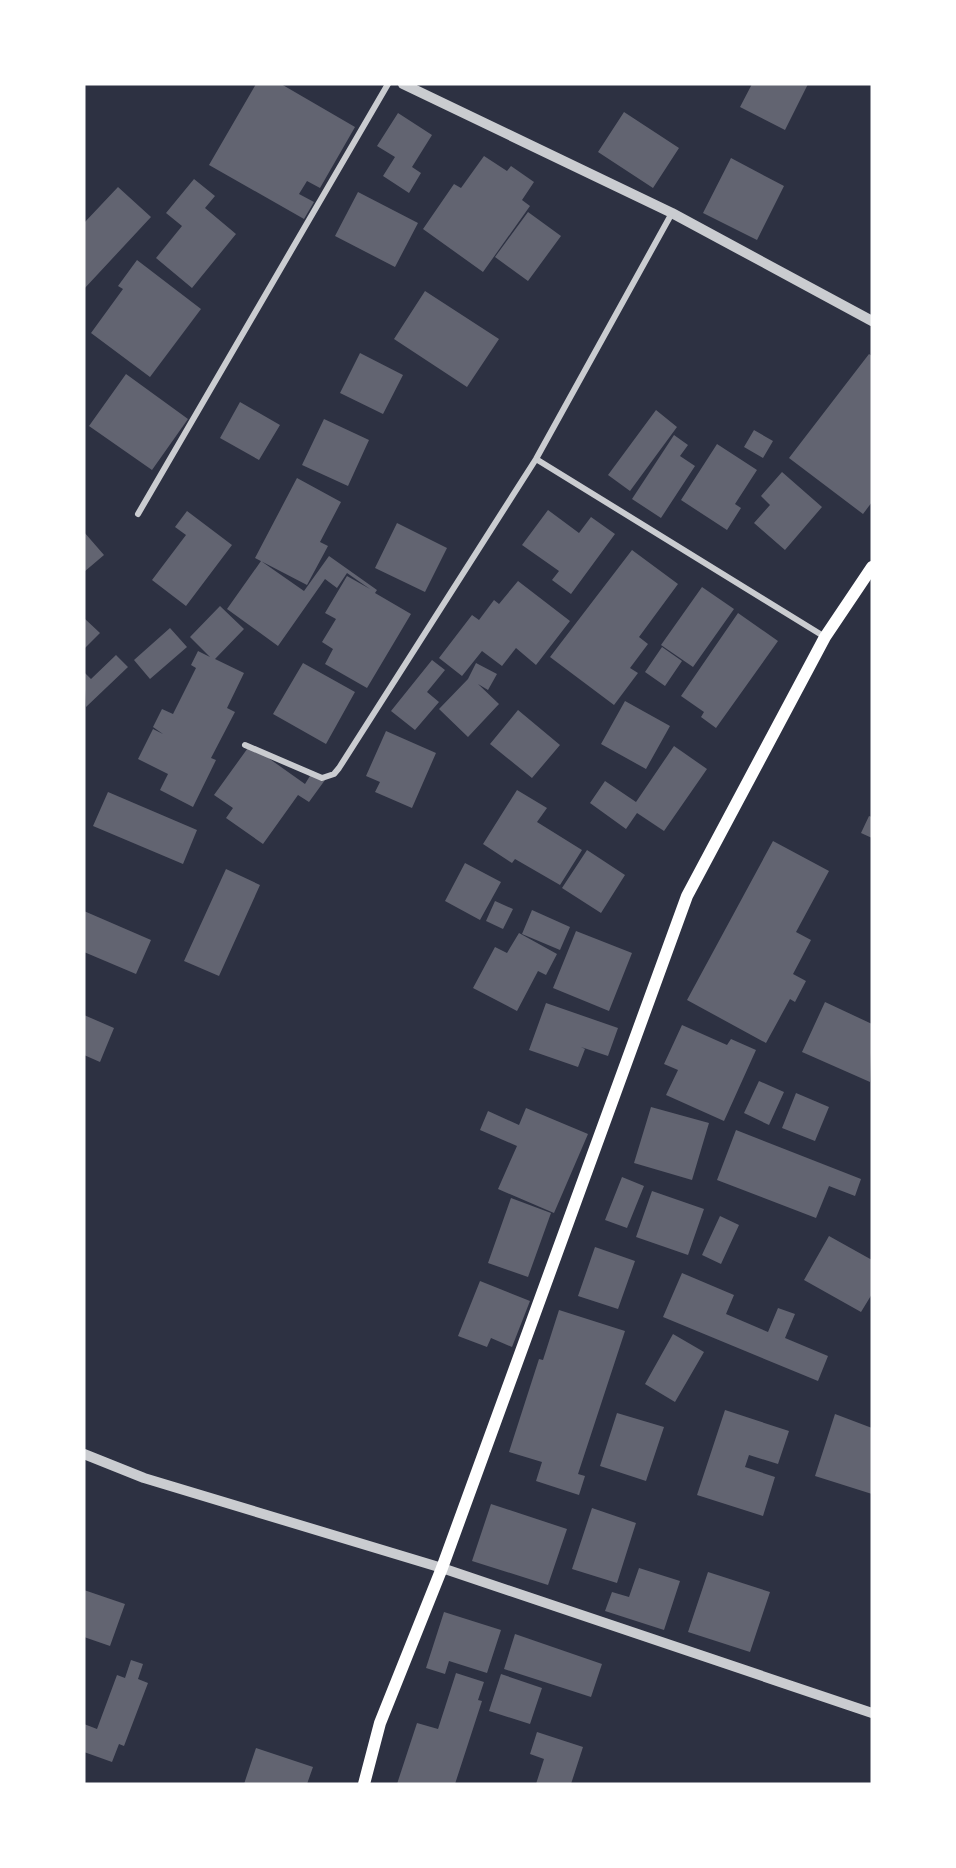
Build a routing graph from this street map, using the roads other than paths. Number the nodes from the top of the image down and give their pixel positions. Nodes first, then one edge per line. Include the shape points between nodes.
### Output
1 (388, 84) edge
2 (402, 84) edge
3 (672, 213) junction
4 (872, 321) edge
5 (536, 459) junction
6 (138, 514) dead end
7 (872, 567) edge
8 (825, 637) junction
9 (245, 745) dead end
10 (84, 1454) edge
11 (442, 1568) junction
12 (872, 1713) edge
13 (364, 1784) edge

1 - 6 street
2 - 3 street
3 - 4 street
3 - 5 street
5 - 8 street
5 - 9 street via 334,774 322,778
7 - 8 main road
8 - 11 main road via 687,896
10 - 11 street via 144,1478
11 - 12 street
11 - 13 main road via 380,1723

